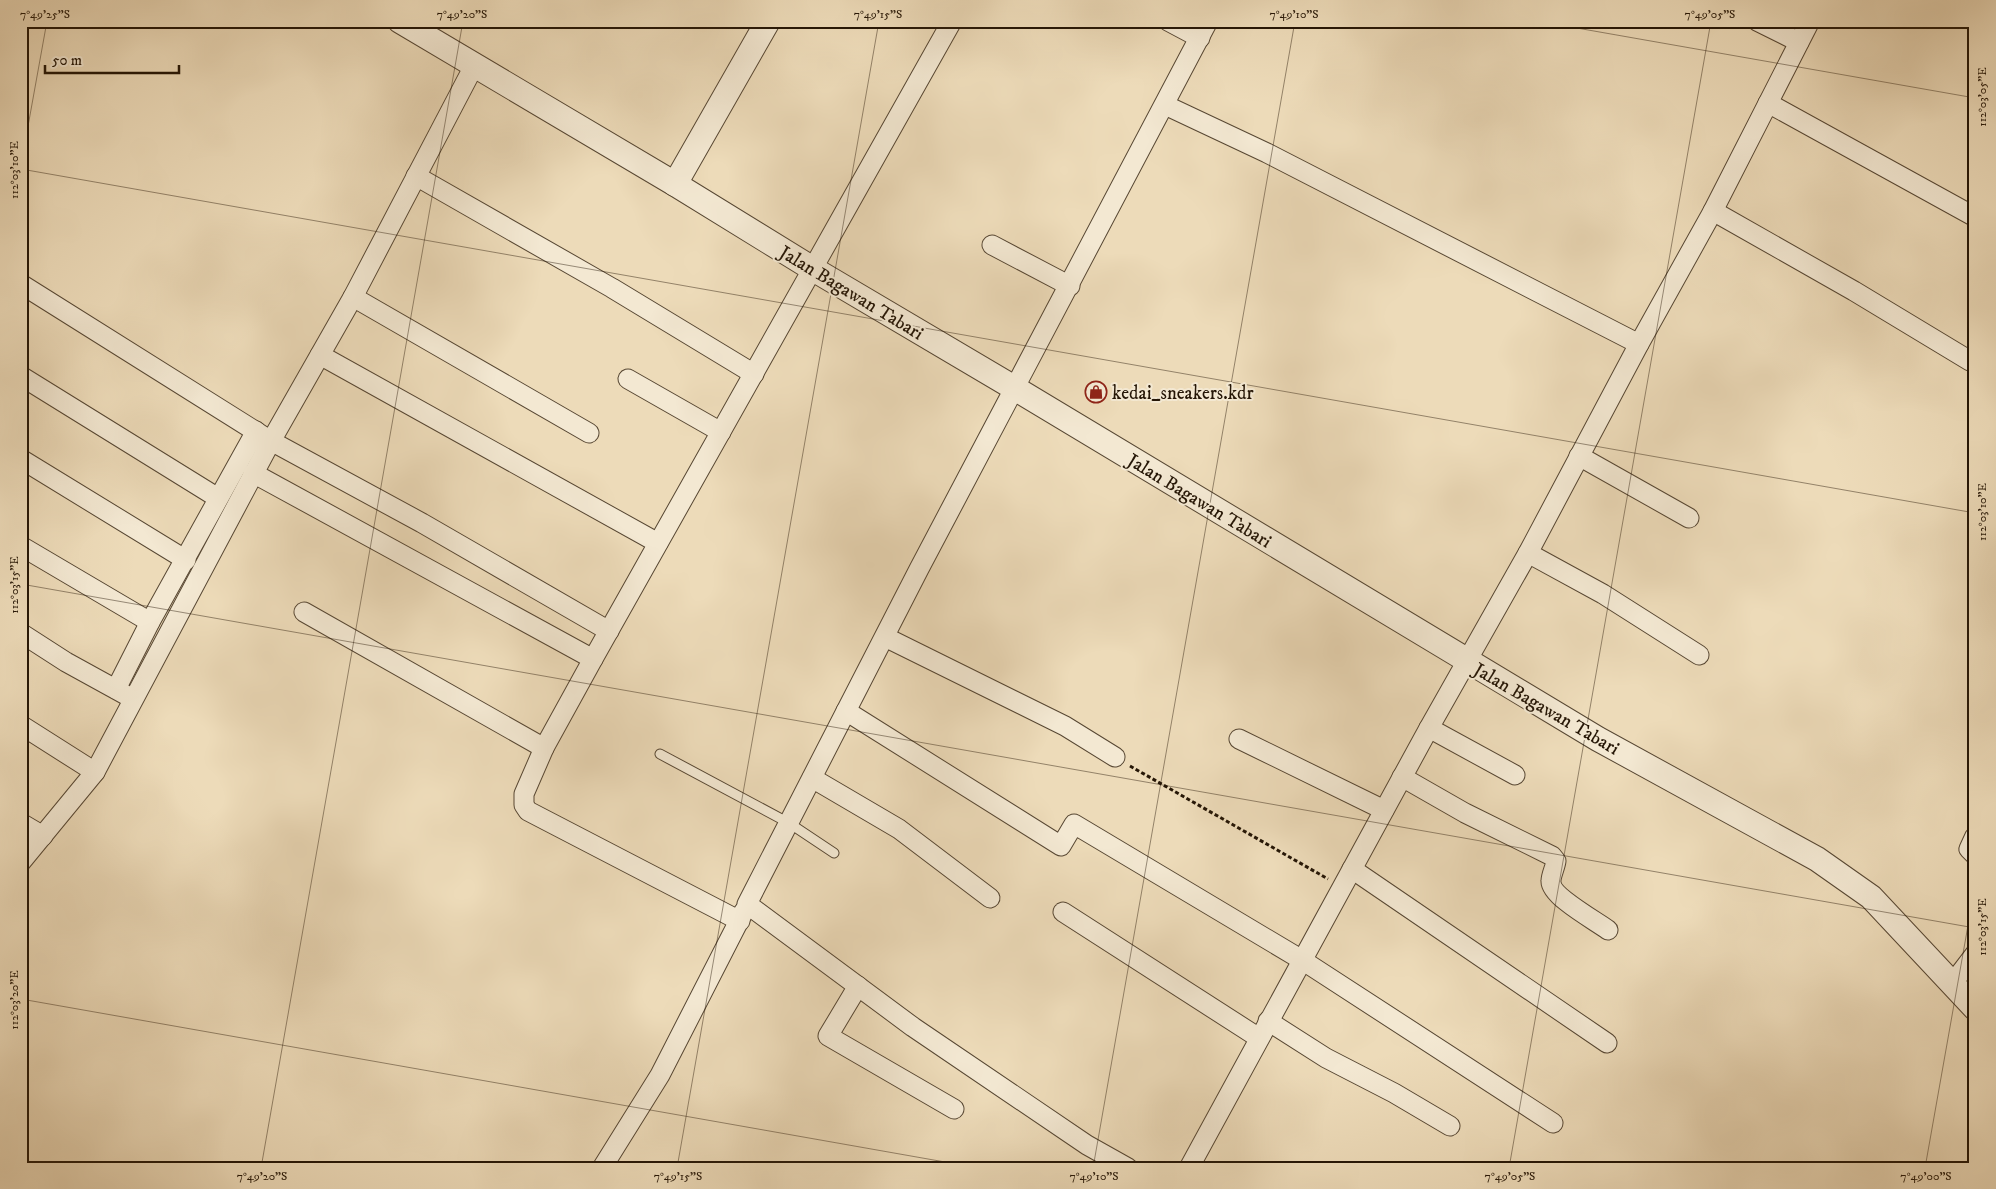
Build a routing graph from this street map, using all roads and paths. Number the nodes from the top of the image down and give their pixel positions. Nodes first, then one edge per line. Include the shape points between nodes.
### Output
1 (400, 21) edge
2 (768, 21) edge
3 (952, 21) edge
4 (1168, 21) edge
5 (1208, 21) edge
6 (1757, 21) edge
7 (1810, 21) edge
8 (1200, 38) junction
9 (1799, 42) junction
10 (474, 66) junction
11 (1768, 103) junction
12 (1165, 105) junction
13 (416, 176) junction
14 (675, 184) junction
15 (1713, 211) junction
16 (1975, 217) edge
17 (992, 246) dead end
18 (813, 269) junction
19 (21, 284) edge
20 (1070, 286) junction
21 (353, 297) junction
22 (1639, 344) junction
23 (320, 355) junction
24 (1970, 362) dead end
25 (754, 374) junction
26 (21, 376) edge
27 (628, 379) dead end
28 (1016, 388) junction
29 (721, 432) junction
30 (589, 433) dead end
31 (263, 436) junction
32 (1579, 456) junction
33 (21, 459) edge
34 (253, 474) junction
35 (218, 498) junction
36 (1689, 518) dead end
37 (658, 543) junction
38 (21, 546) edge
39 (1528, 553) junction
40 (186, 560) junction
41 (304, 612) dead end
42 (150, 622) junction
43 (609, 632) junction
44 (21, 633) edge
45 (884, 637) junction
46 (1699, 655) dead end
47 (593, 658) junction
48 (1467, 662) junction
49 (116, 689) junction
50 (135, 700) junction
51 (846, 711) junction
52 (21, 725) edge
53 (1429, 728) junction
54 (1239, 739) dead end
55 (544, 748) junction
56 (660, 754) dead end
57 (1115, 758) joint
58 (96, 772) junction
59 (1515, 776) dead end
60 (1402, 777) junction
61 (812, 778) junction
62 (1384, 810) junction
63 (21, 823) edge
64 (789, 823) junction
65 (43, 836) junction
66 (1975, 836) edge
67 (834, 853) dead end
68 (1975, 855) edge
69 (21, 862) edge
70 (1352, 869) junction
71 (1342, 887) junction
72 (990, 898) dead end
73 (747, 904) junction
74 (1062, 912) dead end
75 (740, 921) junction
76 (1608, 930) dead end
77 (1975, 954) edge
78 (1302, 960) junction
79 (1952, 984) junction
80 (858, 986) junction
81 (1975, 1008) edge
82 (1268, 1021) junction
83 (1259, 1038) junction
84 (1608, 1043) dead end
85 (954, 1109) dead end
86 (1553, 1123) dead end
87 (1450, 1126) dead end
88 (602, 1168) edge
89 (1128, 1168) edge
90 (1188, 1168) edge

1 - 10 street, Jalan Bagawan Tabari
2 - 14 street
3 - 18 street
4 - 8 street
5 - 8 street
6 - 9 street
7 - 9 street
8 - 12 street
9 - 11 street
10 - 13 street
10 - 14 street, Jalan Bagawan Tabari
11 - 15 street
11 - 16 street
12 - 20 street
12 - 22 street via 1276,157
13 - 21 street
13 - 25 street
14 - 18 street, Jalan Bagawan Tabari
15 - 22 street
15 - 24 street
17 - 20 street
18 - 25 street
18 - 28 street, Jalan Bagawan Tabari
19 - 31 street
20 - 28 street
21 - 23 street
21 - 30 street
22 - 32 street
23 - 31 street
23 - 37 street
25 - 29 street
26 - 35 street
27 - 29 street
28 - 45 street
28 - 48 street, Jalan Bagawan Tabari
29 - 37 street
31 - 34 street
31 - 35 street
31 - 43 street
32 - 36 street
32 - 39 street
33 - 40 street
34 - 47 street
34 - 50 street
35 - 40 street
37 - 43 street
38 - 42 street
39 - 46 street via 1603,594
39 - 48 street
40 - 42 street
41 - 55 street
42 - 49 street
43 - 47 street
44 - 49 street
45 - 51 street
45 - 57 street via 1065,726
47 - 55 street
48 - 53 street
48 - 79 street, Jalan Bagawan Tabari via 1598,739 1817,859 1870,897
49 - 50 street
50 - 58 street
51 - 61 street
51 - 78 street via 1061,846 1074,824
52 - 58 street
53 - 59 street
53 - 60 street
54 - 62 street
55 - 75 street via 524,794 528,811
56 - 64 lane
57 - 71 path
58 - 65 street
60 - 62 street
60 - 76 street via 1552,856 1556,862 1550,882 1560,898
61 - 64 street
61 - 72 street via 899,829
62 - 70 street
63 - 65 street
64 - 67 lane
64 - 73 street
65 - 69 street
66 - 68 street via 1969,849
70 - 71 street
70 - 84 street
71 - 78 street
73 - 75 street
73 - 80 street
74 - 83 street
75 - 88 street via 660,1075
77 - 79 street
78 - 82 street
78 - 86 street
79 - 81 street, Jalan Bagawan Tabari
80 - 85 street via 828,1036
80 - 89 street via 1079,1140
82 - 83 street
82 - 87 street via 1326,1058
83 - 90 street

